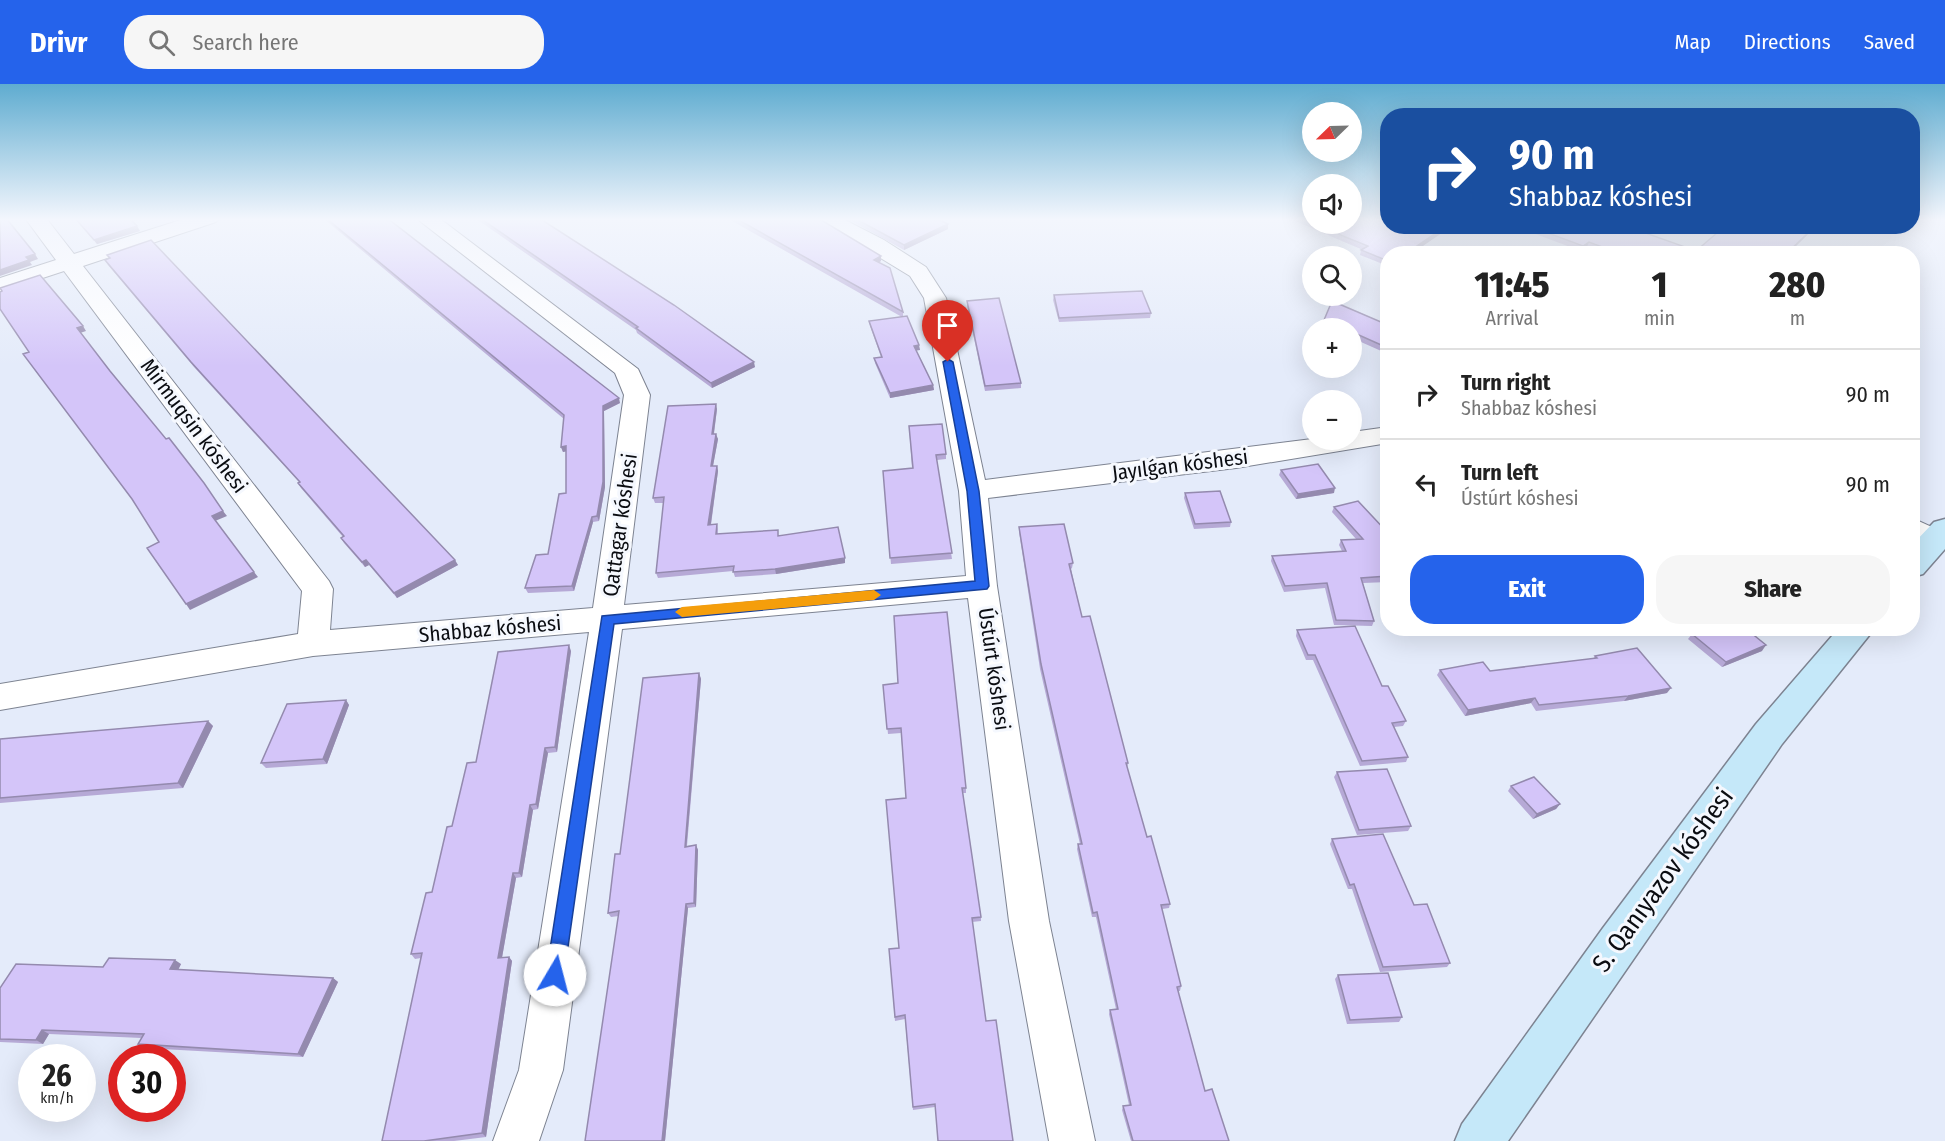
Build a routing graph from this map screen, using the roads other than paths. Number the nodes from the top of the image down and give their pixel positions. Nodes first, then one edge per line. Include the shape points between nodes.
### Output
1 (55, 267) edge
2 (72, 267) edge
3 (491, 267) edge
4 (911, 267) edge
5 (0, 285) edge
6 (1380, 436) edge
7 (973, 491) junction
8 (1931, 532) edge
9 (1920, 552) edge
10 (982, 586) junction
11 (607, 619) junction
12 (1852, 636) edge
13 (313, 644) junction
14 (0, 697) edge
15 (516, 1141) edge
16 (1072, 1141) edge
17 (1479, 1141) edge

1 - 5 street
2 - 13 street, Mirmuqsin kóshesi via 318,589
3 - 11 street, Qattagar kóshesi via 626,369 637,395
4 - 7 street, Ústúrt kóshesi via 935,298
6 - 7 street, Jayılǵan kóshesi via 1236,459
7 - 10 street, Ústúrt kóshesi
8 - 9 street
10 - 11 street, Shabbaz kóshesi
10 - 16 street, Ústúrt kóshesi via 1029,921
11 - 13 street, Shabbaz kóshesi
11 - 15 street, Qattagar kóshesi via 541,1070
12 - 17 street, S. Qanıyazov kóshesi via 1769,734
13 - 14 street, Shabbaz kóshesi

